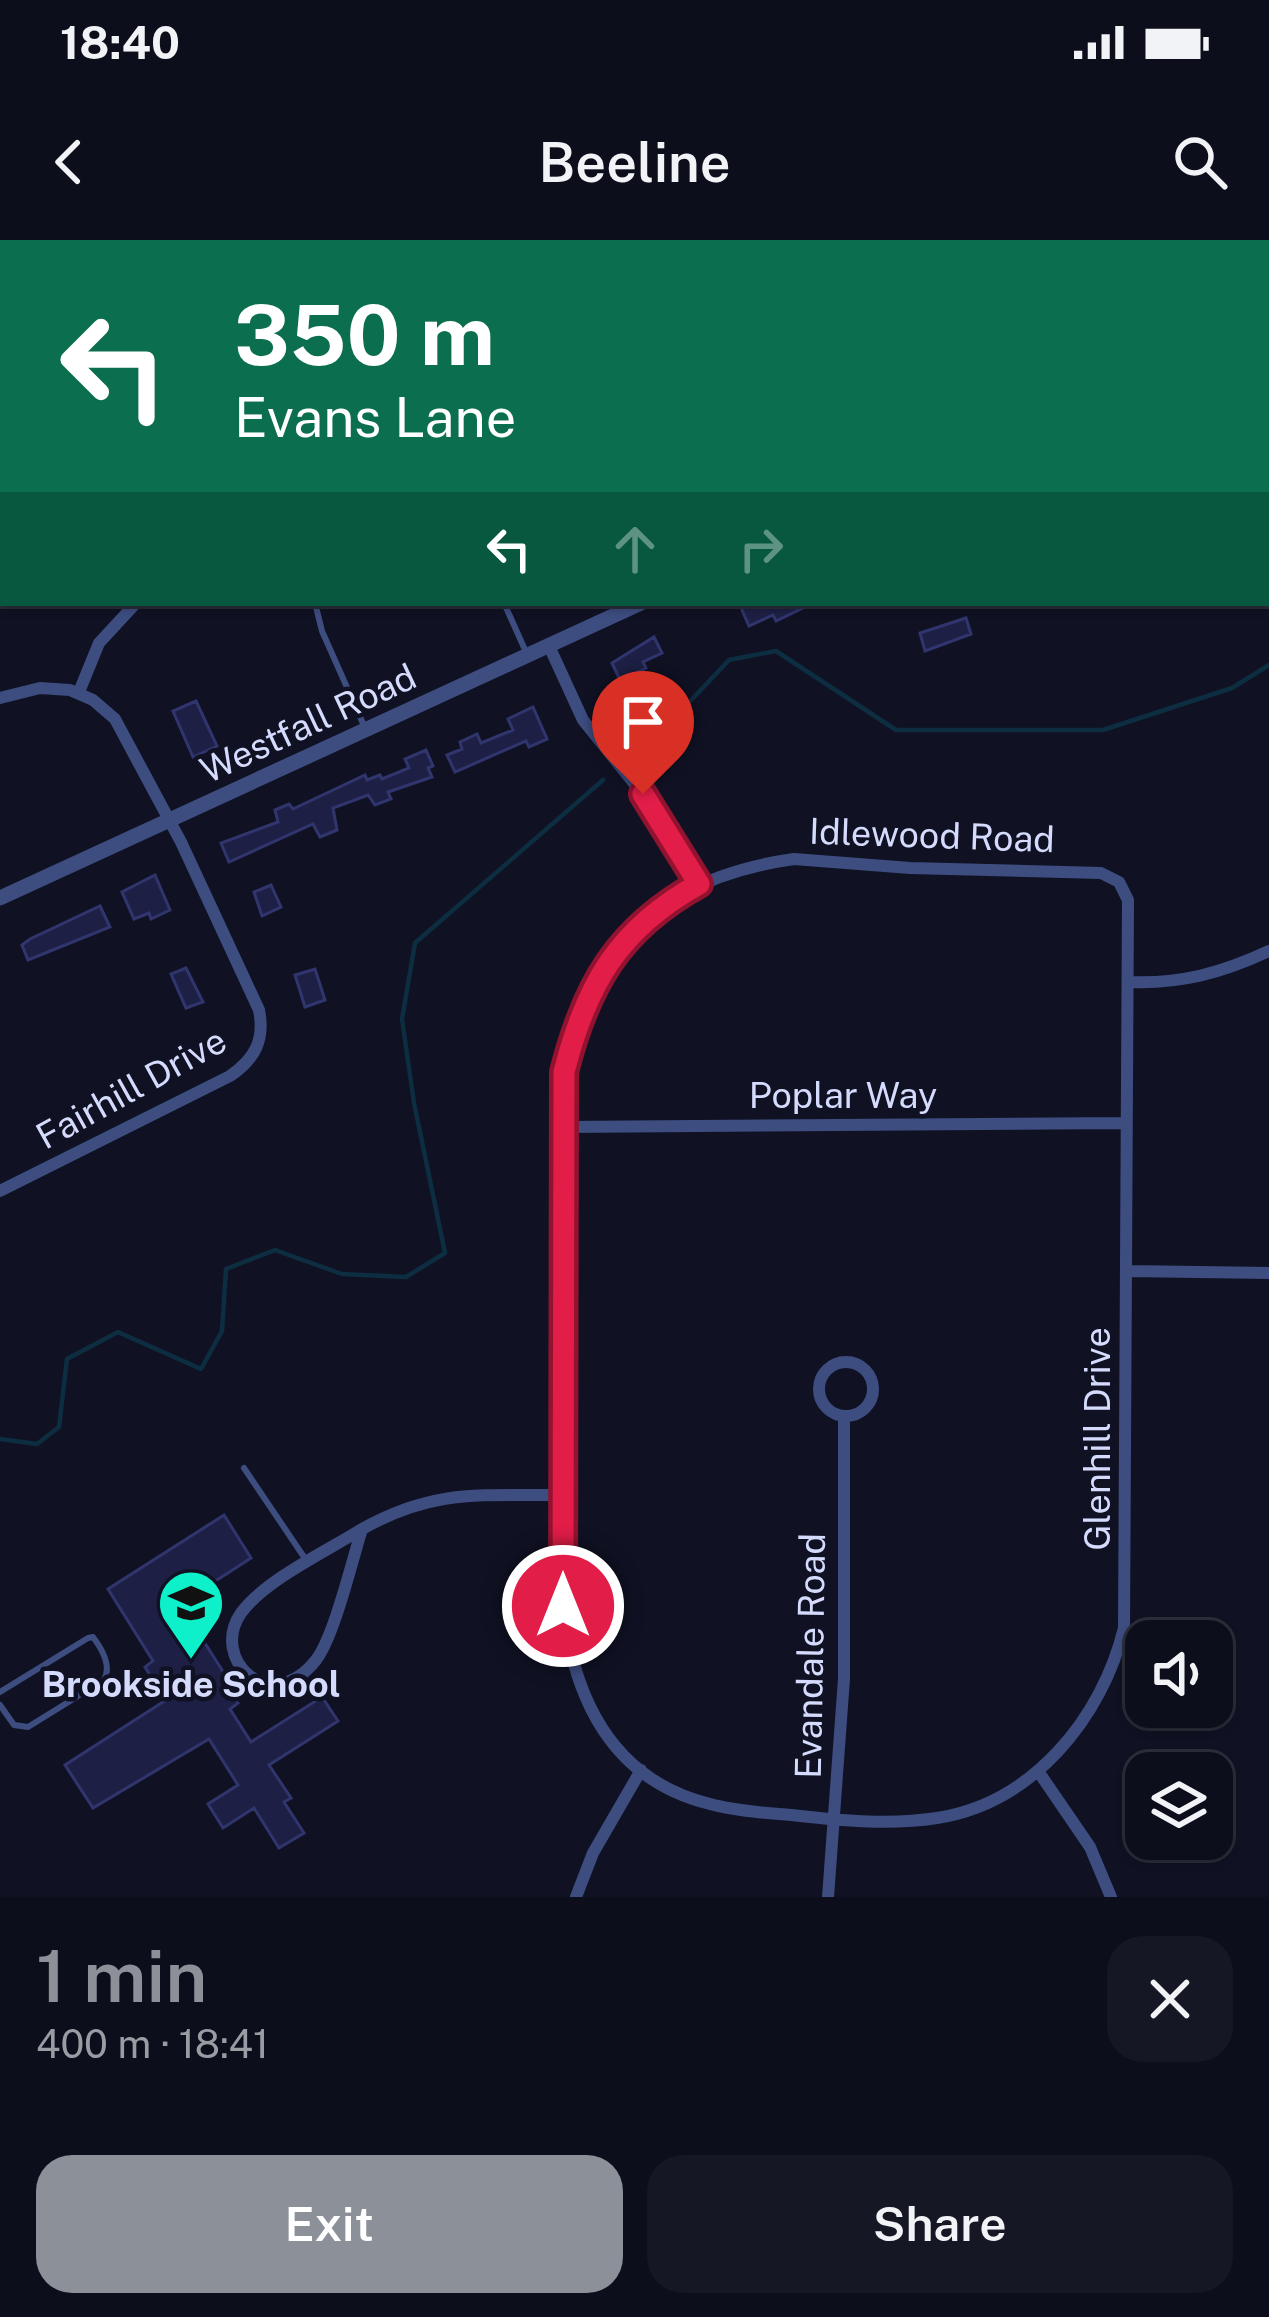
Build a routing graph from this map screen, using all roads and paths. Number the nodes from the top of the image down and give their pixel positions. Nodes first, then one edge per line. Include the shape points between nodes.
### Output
1 (133, 606) edge
2 (316, 606) edge
3 (505, 606) edge
4 (635, 606) edge
5 (549, 646) junction
6 (528, 655) junction
7 (80, 692) junction
8 (0, 698) edge
9 (366, 730) junction
10 (169, 820) junction
11 (1108, 875) joint
12 (699, 884) junction
13 (0, 898) edge
14 (1269, 951) edge
15 (1129, 982) junction
16 (1124, 1124) junction
17 (562, 1127) junction
18 (0, 1191) edge
19 (1127, 1271) junction
20 (1269, 1273) edge
21 (844, 1416) junction
22 (244, 1468) dead end
23 (562, 1495) junction
24 (362, 1529) junction
25 (308, 1563) junction
26 (0, 1692) edge
27 (2, 1712) edge
28 (641, 1770) junction
29 (1038, 1771) junction
30 (836, 1820) junction
31 (576, 1897) edge
32 (828, 1897) edge
33 (1111, 1897) edge

1 - 7 street via 99,643
2 - 9 lane
3 - 6 lane
4 - 5 street, Westfall Road
5 - 6 street, Westfall Road
5 - 12 street via 583,720 658,813
6 - 9 street, Westfall Road
7 - 8 street via 40,688
7 - 10 street, Fairhill Drive via 122,729
9 - 10 street, Westfall Road
10 - 13 street, Westfall Road
10 - 18 street, Fairhill Drive via 259,1010 260,1042 230,1076
11 - 12 street, Idlewood Road via 794,859
11 - 15 street, Glenhill Drive via 1128,900
12 - 17 street, Idlewood Road via 625,940 596,980 564,1072
14 - 15 street via 1198,978
15 - 16 street, Glenhill Drive
16 - 17 street, Poplar Way
16 - 19 street, Glenhill Drive
17 - 23 street, Idlewood Road
19 - 20 street
19 - 29 street, Glenhill Drive via 1124,1628 1091,1708
21 - 21 street, Evandale Road via 868,1405 873,1387 866,1370 849,1362 832,1365 819,1387 822,1403
21 - 30 street, Evandale Road
22 - 25 lane
23 - 24 street via 440,1497
23 - 28 street, Idlewood Road via 563,1606 574,1672 598,1726
24 - 25 street
24 - 25 street via 320,1655 299,1678 276,1686 254,1680 232,1642 237,1618
26 - 27 lane via 88,1638 107,1664 104,1680 28,1727
28 - 30 street, Idlewood Road via 716,1806
28 - 31 street
29 - 30 street, Glenhill Drive via 953,1815
29 - 33 street via 1090,1846
30 - 32 street, Evandale Road

